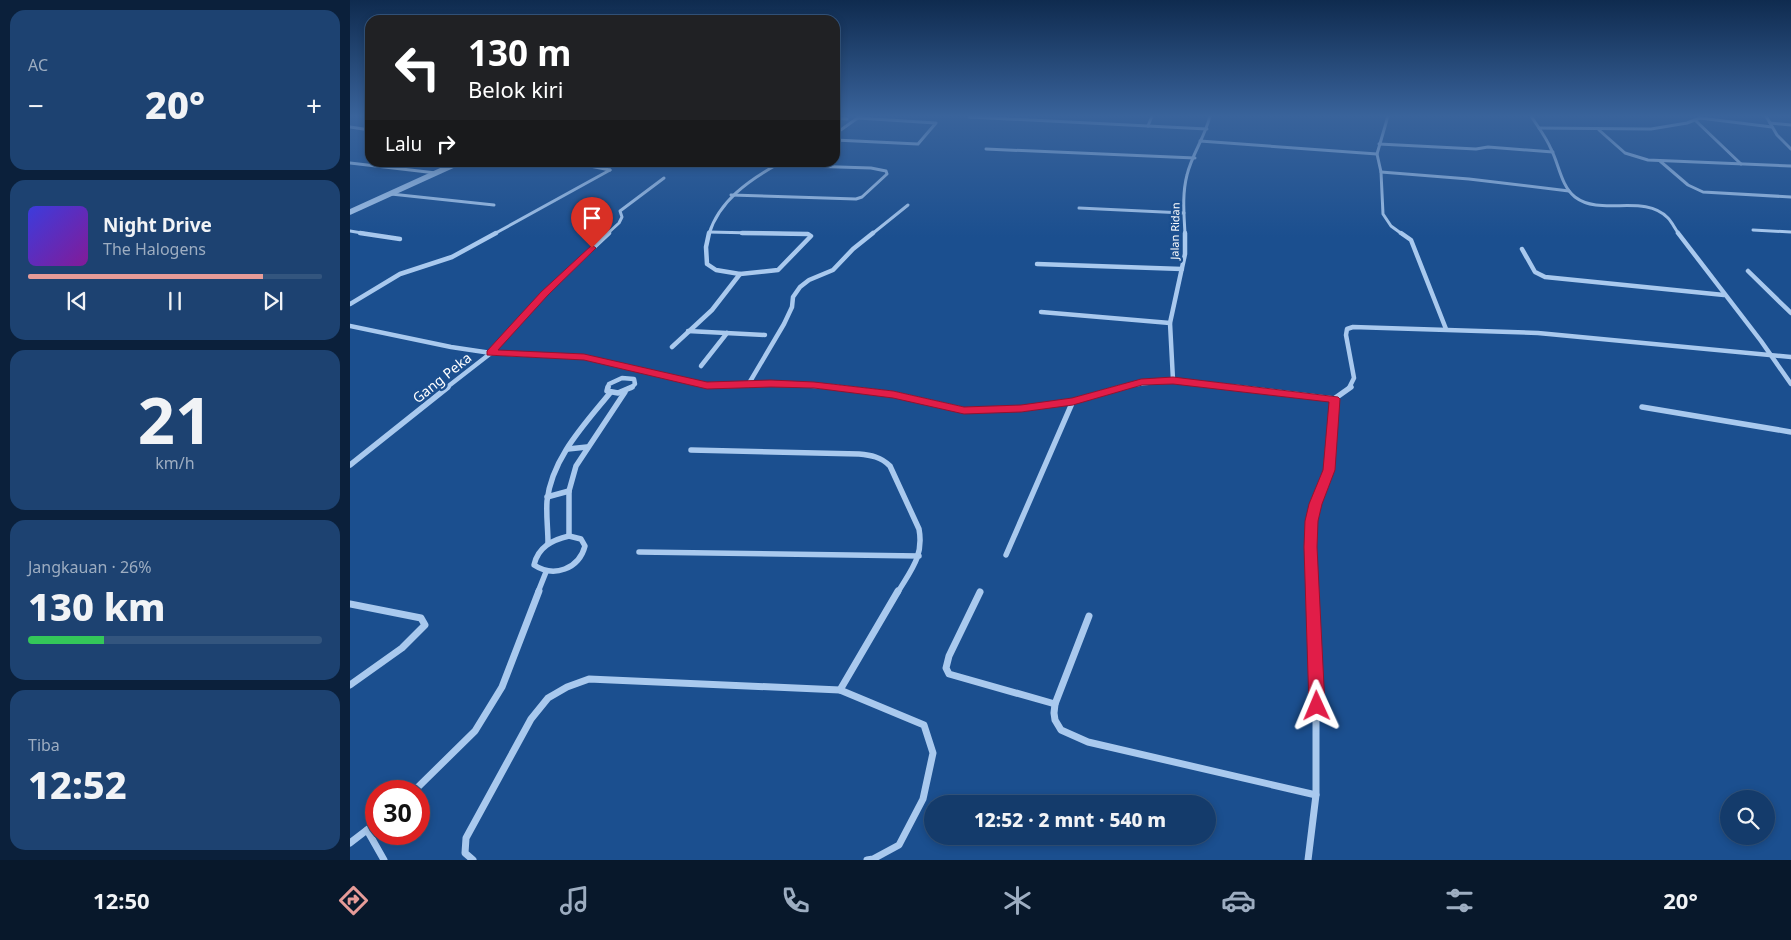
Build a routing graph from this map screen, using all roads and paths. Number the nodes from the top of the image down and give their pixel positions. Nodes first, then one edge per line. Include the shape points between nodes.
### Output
1 (1146, 156) edge
2 (1377, 156) edge
3 (1555, 156) edge
4 (1631, 156) edge
5 (1732, 156) edge
6 (1195, 158) joint
7 (1660, 161) junction
8 (350, 163) edge
9 (365, 165) edge
10 (1741, 165) junction
11 (1791, 166) edge
12 (385, 167) edge
13 (450, 167) edge
14 (595, 167) edge
15 (772, 167) edge
16 (839, 167) edge
17 (1381, 172) junction
18 (437, 173) junction
19 (664, 178) dead end
20 (1570, 191) junction
21 (390, 194) junction
22 (731, 195) junction
23 (1791, 197) edge
24 (494, 205) dead end
25 (908, 205) dead end
26 (1079, 208) dead end
27 (350, 212) edge
28 (1184, 213) junction
29 (1754, 230) dead end
30 (350, 231) edge
31 (709, 232) junction
32 (1791, 232) edge
33 (400, 239) dead end
34 (1522, 249) dead end
35 (1037, 264) dead end
36 (1182, 269) junction
37 (1748, 271) dead end
38 (740, 274) junction
39 (1724, 295) junction
40 (350, 304) edge
41 (1041, 312) dead end
42 (1791, 313) edge
43 (1170, 323) junction
44 (350, 326) edge
45 (1446, 329) junction
46 (688, 331) junction
47 (727, 333) junction
48 (765, 335) dead end
49 (672, 347) dead end
50 (490, 353) junction
51 (1773, 355) junction
52 (1791, 356) edge
53 (700, 366) dead end
54 (640, 369) junction
55 (630, 378) junction
56 (1173, 380) junction
57 (1791, 384) edge
58 (748, 385) junction
59 (625, 392) junction
60 (610, 393) junction
61 (1334, 399) junction
62 (1073, 401) junction
63 (1642, 407) dead end
64 (1791, 432) edge
65 (587, 447) junction
66 (568, 449) junction
67 (691, 450) dead end
68 (350, 465) edge
69 (569, 491) junction
70 (547, 497) junction
71 (569, 536) junction
72 (548, 543) junction
73 (639, 552) dead end
74 (1006, 555) dead end
75 (919, 556) junction
76 (546, 572) junction
77 (980, 592) dead end
78 (350, 604) edge
79 (1089, 616) dead end
80 (350, 685) edge
81 (840, 690) junction
82 (1055, 704) junction
83 (425, 780) edge
84 (1316, 795) junction
85 (365, 832) edge
86 (350, 843) edge
87 (376, 845) edge
88 (384, 860) edge
89 (474, 860) edge
90 (867, 860) edge
91 (1308, 860) edge

1 - 6 street
2 - 17 street
3 - 20 street
4 - 7 street
5 - 10 street
6 - 28 street, Jalan Ridan via 1187,173
7 - 10 street
7 - 23 street via 1688,185 1703,192
8 - 9 street
10 - 11 street
12 - 18 street
13 - 18 street
14 - 40 street via 610,170 452,257 400,274
15 - 22 street
16 - 22 street via 871,168 887,174 856,199
17 - 20 street
17 - 45 street via 1382,214 1391,226 1411,240
18 - 21 street
19 - 50 street, Gang Peka via 620,210 622,217 619,223 544,294
20 - 39 street via 1587,204 1641,206 1667,216
21 - 24 street
21 - 27 street
22 - 31 street
25 - 58 street via 833,270 800,287 784,324
26 - 28 street
28 - 36 street, Jalan Ridan
29 - 32 street
30 - 33 street
31 - 38 street via 707,264 716,270
31 - 38 street via 811,236 778,270
34 - 39 street via 1535,272 1546,277
35 - 36 street
36 - 43 street, Jalan Ridan
37 - 42 street
38 - 46 street via 712,310
39 - 51 street
41 - 43 street
43 - 56 street, Jalan Ridan
44 - 50 street
45 - 51 street via 1538,333
45 - 61 street via 1353,326 1347,329 1354,378 1351,387
46 - 47 street
46 - 49 street
47 - 48 street
47 - 53 street
50 - 54 street via 584,357
50 - 68 street, Gang Peka
51 - 52 street
51 - 57 street
54 - 55 street
54 - 58 street via 707,385
55 - 59 street via 635,384
55 - 60 street via 609,384 606,389
56 - 61 street
56 - 62 street via 1141,382
58 - 62 street via 814,385 893,394 964,410 1021,409
59 - 60 street
59 - 65 street
60 - 66 street
61 - 84 street via 1329,470 1315,504 1310,547 1316,658
62 - 74 street
63 - 64 street
65 - 66 street
65 - 69 street via 576,466
66 - 70 street via 558,464
67 - 75 street via 843,453 885,460 919,528
69 - 70 street
69 - 71 street
70 - 72 street
71 - 72 street
71 - 76 street via 585,540 585,553 568,567
72 - 76 street via 540,550 534,565
73 - 75 street
75 - 81 street
76 - 83 street via 502,687 475,731
77 - 82 street via 949,656 946,668 949,674
78 - 80 street via 421,618 425,625 412,641
79 - 82 street
81 - 89 street via 589,679 566,686 548,698 532,719 466,838 465,853
81 - 90 street via 924,725 933,753 923,799 899,845
82 - 84 street via 1052,718 1057,728 1088,742
84 - 91 street
85 - 86 street
87 - 88 street

